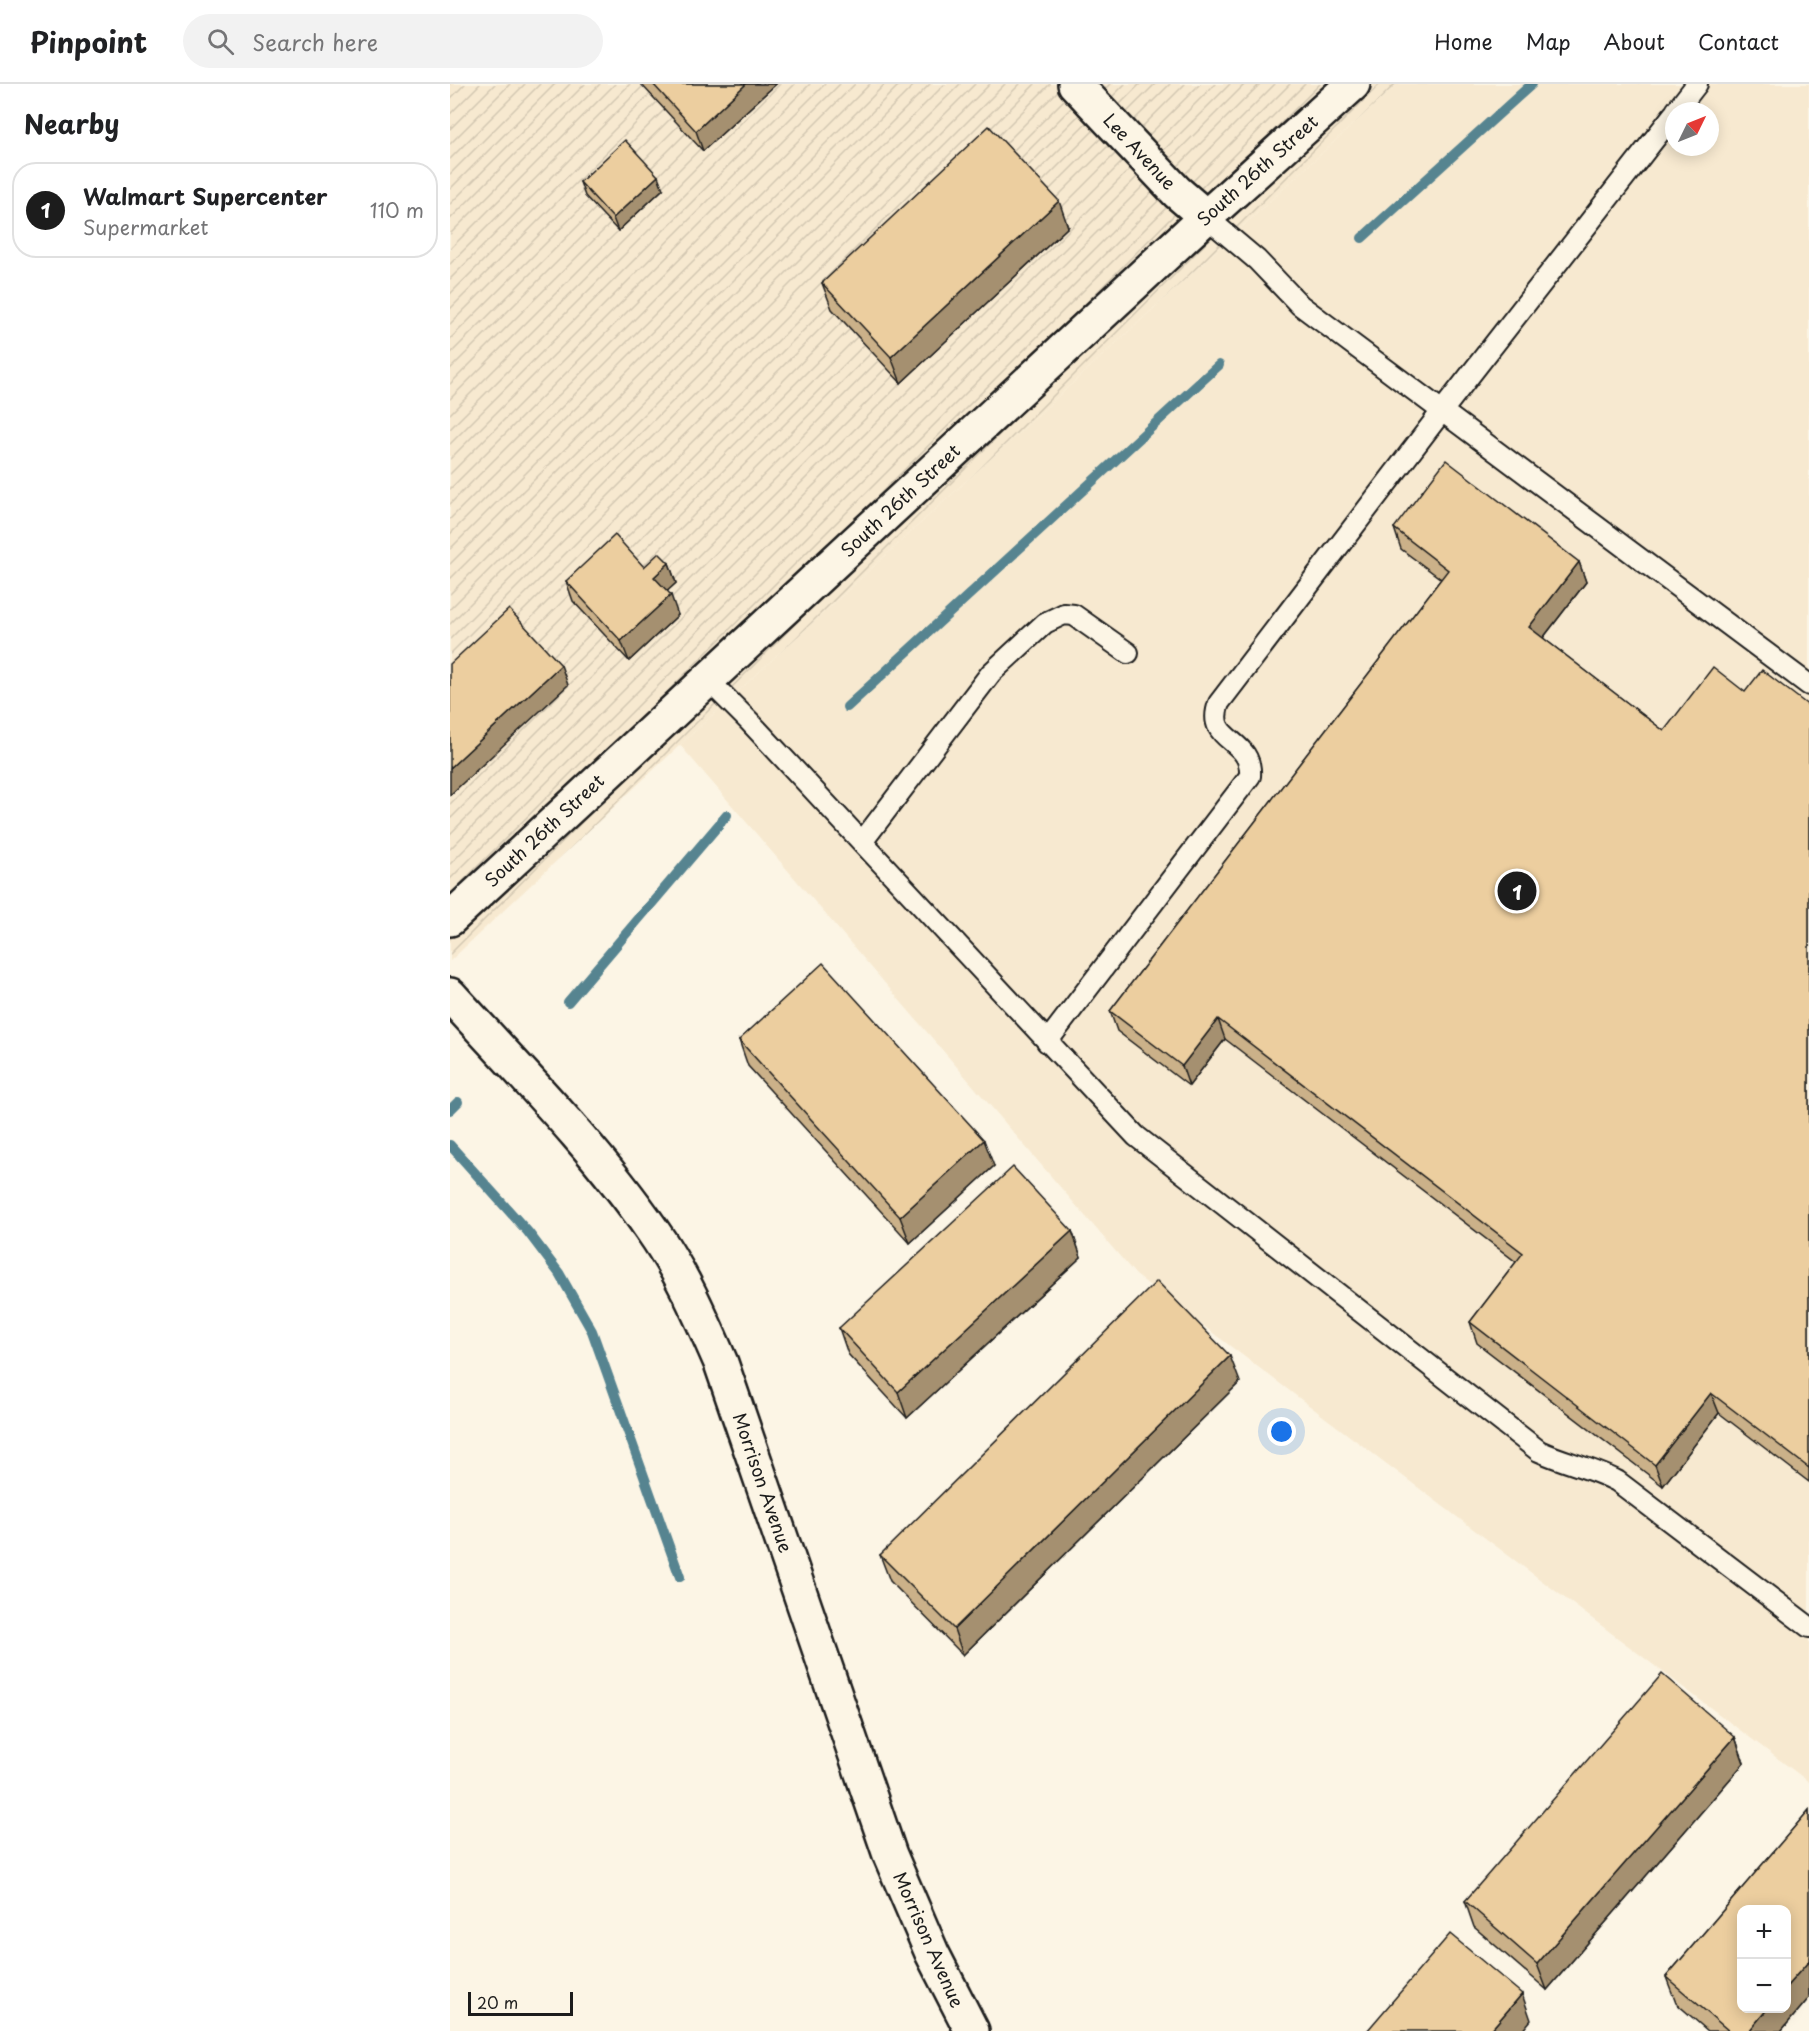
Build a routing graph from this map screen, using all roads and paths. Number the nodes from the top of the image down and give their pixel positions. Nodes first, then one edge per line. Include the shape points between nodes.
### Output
1 (1075, 84) edge
2 (1353, 84) edge
3 (1697, 84) edge
4 (1683, 102) edge
5 (1665, 125) edge
6 (1206, 217) junction
7 (1442, 411) junction
8 (1128, 653) dead end
9 (708, 680) junction
10 (1809, 685) edge
11 (862, 842) junction
12 (450, 919) edge
13 (450, 995) edge
14 (1047, 1042) junction
15 (1809, 1627) edge
16 (972, 2031) edge

1 - 6 street, Lee Avenue via 1177,192
2 - 6 street, South 26th Street
3 - 4 lane
5 - 7 lane
6 - 7 lane via 1257,260 1300,305
6 - 9 street, South 26th Street
7 - 10 lane
7 - 14 lane via 1219,703 1216,723 1248,757 1250,776
8 - 11 lane via 1074,615 1064,614 1045,623 991,673
9 - 11 lane
9 - 12 street, South 26th Street
11 - 14 lane
13 - 16 street, Morrison Avenue via 617,1183 652,1230 693,1299 721,1363 890,1855 932,1953
14 - 15 lane via 1136,1136 1539,1451 1597,1470 1617,1481

